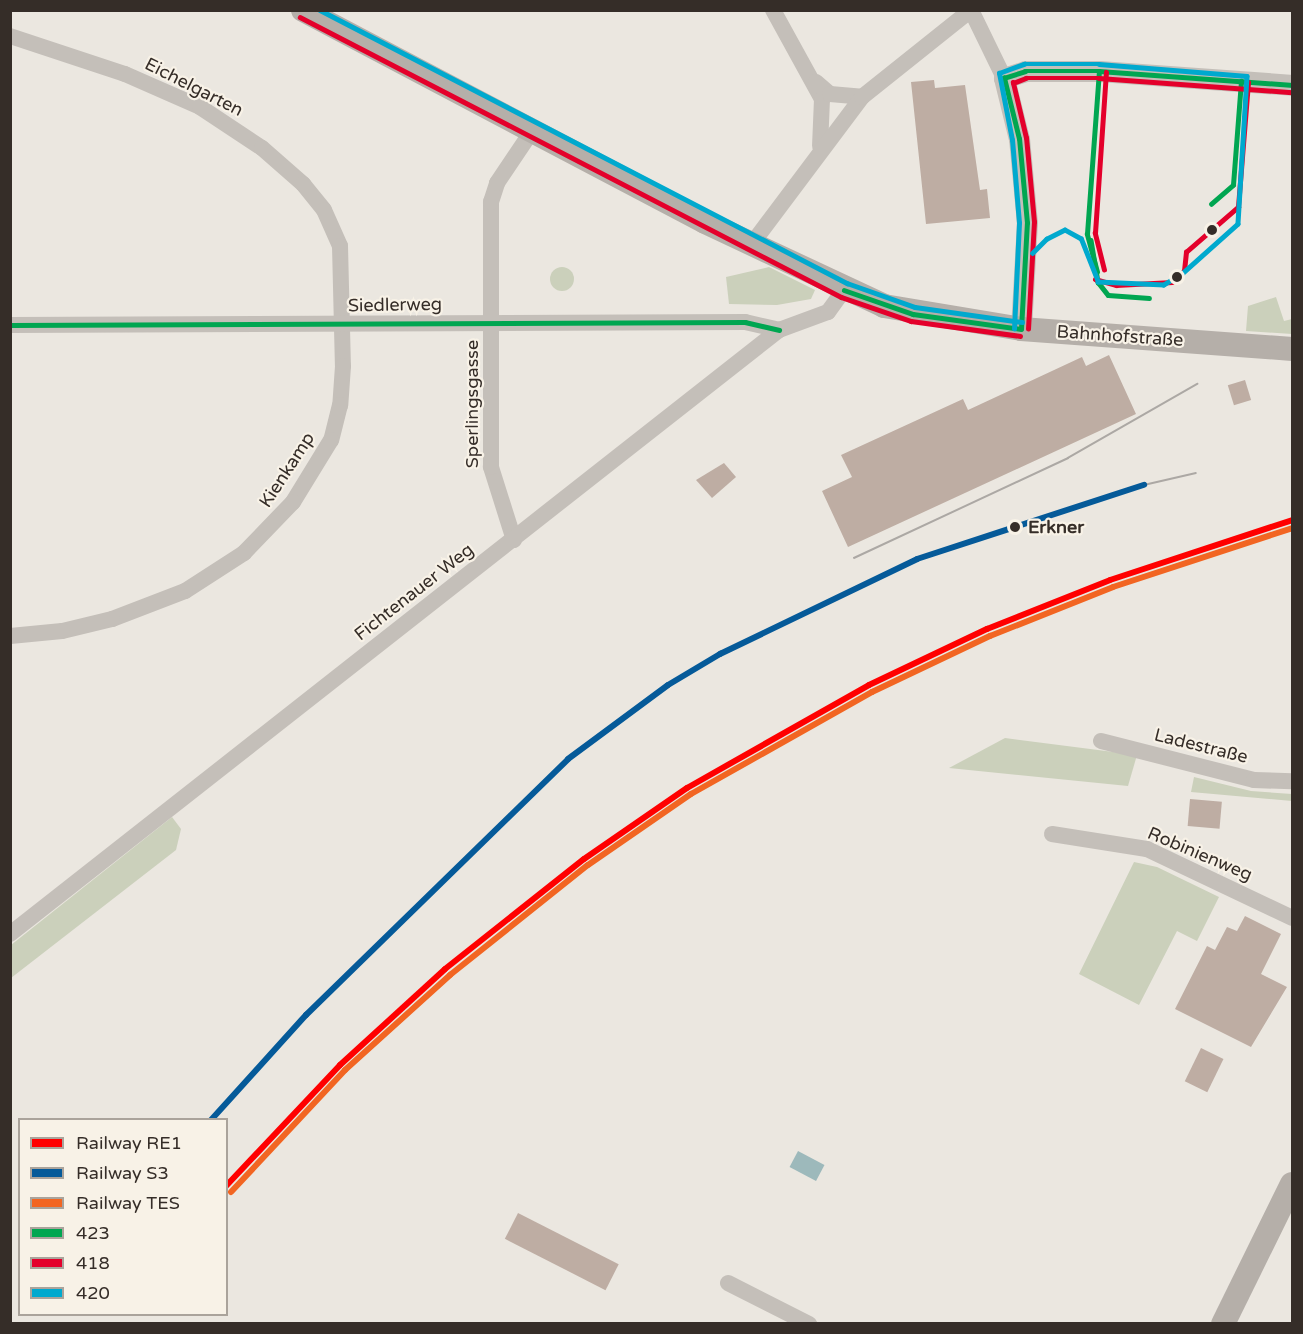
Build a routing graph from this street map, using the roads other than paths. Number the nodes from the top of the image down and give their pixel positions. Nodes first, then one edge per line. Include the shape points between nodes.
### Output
1 (303, 10) edge
2 (773, 10) edge
3 (971, 10) edge
4 (335, 18) edge
5 (10, 36) edge
6 (1004, 78) junction
7 (815, 82) junction
8 (1293, 85) edge
9 (862, 97) junction
10 (532, 131) junction
11 (819, 150) junction
12 (751, 245) junction
13 (844, 290) junction
14 (491, 323) junction
15 (10, 325) edge
16 (342, 325) junction
17 (1021, 329) junction
18 (779, 330) junction
19 (1293, 350) edge
20 (514, 540) junction
21 (10, 636) edge
22 (1101, 741) dead end
23 (1293, 781) edge
24 (1052, 834) dead end
25 (1293, 918) edge
26 (10, 934) edge
27 (1293, 1184) edge
28 (728, 1283) dead end
29 (809, 1323) edge
30 (1223, 1323) edge

1 - 4 main road, Bahnhofstraße
2 - 7 street
3 - 6 street
3 - 9 street
4 - 10 main road, Bahnhofstraße
5 - 16 street, Eichelgarten via 78,57 177,96 239,131 289,171 315,197 334,228 340,246
6 - 8 street via 1025,71 1099,71
6 - 17 street via 1019,139 1027,223
7 - 9 street via 830,94
7 - 11 street via 824,124
9 - 11 street
10 - 12 main road, Bahnhofstraße
10 - 14 street, Sperlingsgasse via 497,183 490,202
11 - 12 street
12 - 13 main road, Bahnhofstraße
13 - 17 main road, Bahnhofstraße via 914,314
13 - 18 street, Fichtenauer Weg via 828,312
14 - 16 street, Siedlerweg
14 - 18 street, Siedlerweg via 745,322
14 - 20 street, Sperlingsgasse via 491,467
15 - 16 street, Siedlerweg
16 - 21 street, Kienkamp via 340,405 331,440 273,526 214,576 185,591 112,618 62,631
17 - 19 main road, Bahnhofstraße
18 - 20 street, Fichtenauer Weg
20 - 26 street, Fichtenauer Weg
22 - 23 street, Ladestraße via 1254,780
24 - 25 street, Robinienweg via 1147,849
27 - 30 main road
28 - 29 street

